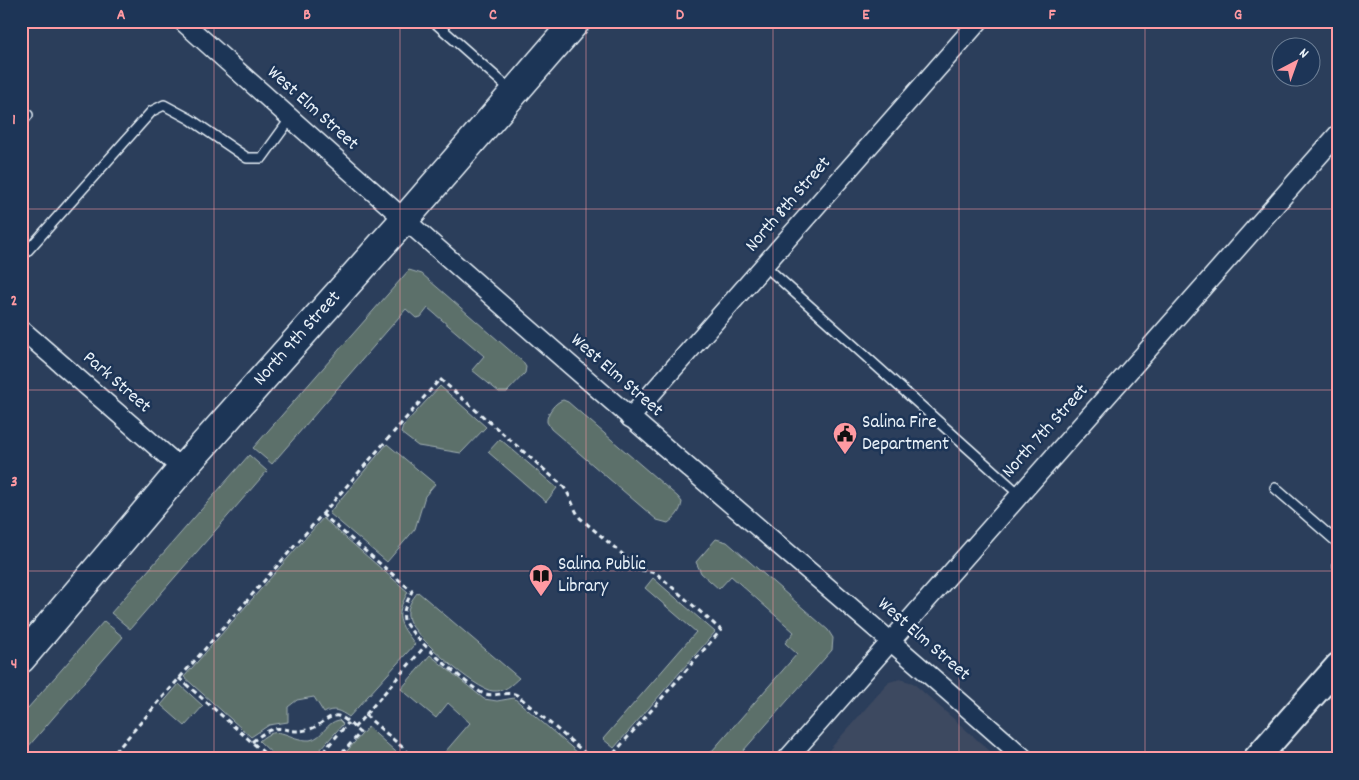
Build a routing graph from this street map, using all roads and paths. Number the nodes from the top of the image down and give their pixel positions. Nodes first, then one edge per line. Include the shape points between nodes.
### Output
1 (182, 21) edge
2 (433, 21) edge
3 (576, 21) edge
4 (979, 21) edge
5 (514, 93) junction
6 (28, 115) dead end
7 (291, 118) junction
8 (21, 123) edge
9 (1338, 134) edge
10 (404, 220) junction
11 (21, 258) edge
12 (764, 266) junction
13 (21, 329) edge
14 (630, 418) junction
15 (182, 469) junction
16 (1275, 488) dead end
17 (1019, 494) junction
18 (322, 514) junction
19 (1338, 543) edge
20 (891, 639) junction
21 (425, 646) junction
22 (21, 659) edge
23 (1338, 666) edge
24 (179, 678) junction
25 (365, 715) junction
26 (348, 723) junction
27 (354, 728) junction
28 (252, 742) junction
29 (109, 759) edge
30 (271, 759) edge
31 (318, 759) edge
32 (337, 759) edge
33 (416, 759) edge
34 (423, 759) edge
35 (428, 759) edge
36 (592, 759) edge
37 (609, 759) edge
38 (787, 759) edge
39 (1025, 759) edge
40 (1256, 759) edge

1 - 7 street, West Elm Street
2 - 5 lane
3 - 5 main road, North 9th Street
4 - 12 street, North 8th Street
5 - 10 main road, North 9th Street
6 - 8 lane
7 - 10 street, West Elm Street
7 - 11 lane via 262,158 247,158 164,105 152,111
9 - 17 street, North 7th Street
10 - 14 street, West Elm Street
10 - 15 main road, North 9th Street
12 - 14 street, North 8th Street
12 - 17 lane
13 - 15 street, Park Street
14 - 20 street, West Elm Street
15 - 22 main road, North 9th Street
16 - 19 lane
17 - 20 street, North 7th Street
18 - 21 path via 412,591 404,619
18 - 24 path
18 - 37 path via 440,380 563,486 580,518 641,570 656,573 721,630
20 - 38 street, North 7th Street
20 - 39 street, West Elm Street
21 - 25 path
21 - 36 path via 480,692 498,696 512,692 517,695
23 - 40 main road
24 - 28 path
24 - 29 path
25 - 27 path
25 - 33 path
26 - 27 path
26 - 28 path via 332,716 316,728 304,731 271,728
26 - 31 path
27 - 32 path via 360,733
28 - 30 path
34 - 35 path via 425,756

